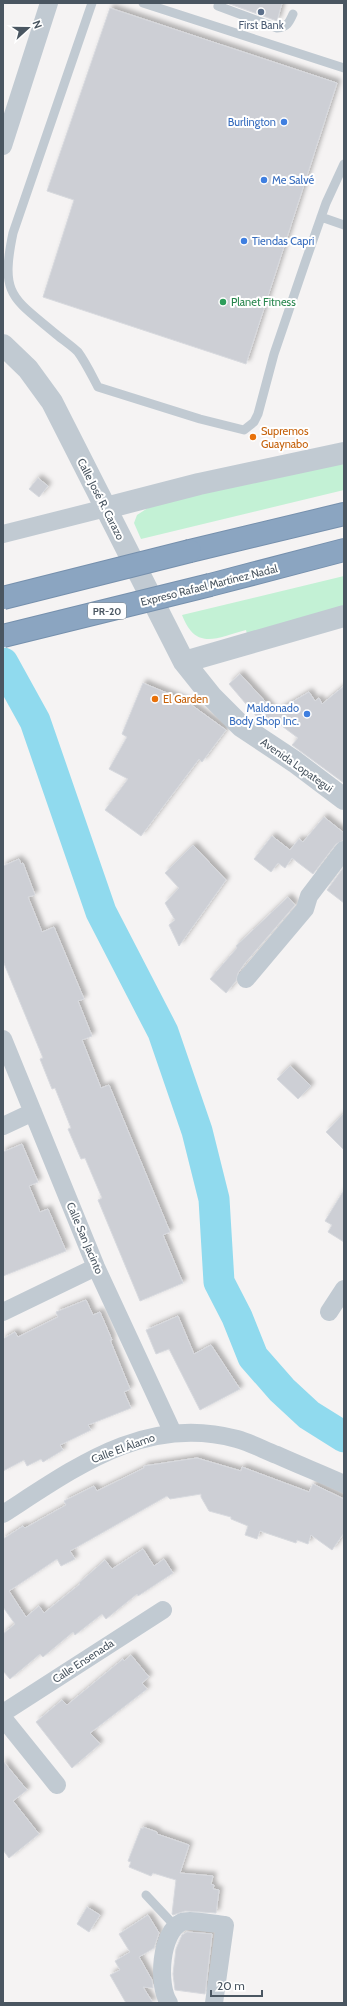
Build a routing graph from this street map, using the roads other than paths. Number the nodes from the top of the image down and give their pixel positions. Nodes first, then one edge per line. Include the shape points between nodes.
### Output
1 (48, 3) edge
2 (92, 3) edge
3 (143, 3) edge
4 (218, 5) edge
5 (293, 14) dead end
6 (344, 68) edge
7 (3, 146) edge
8 (344, 164) edge
9 (321, 217) junction
10 (344, 225) edge
11 (3, 345) edge
12 (344, 453) edge
13 (106, 508) junction
14 (344, 514) edge
15 (4, 534) edge
16 (344, 550) edge
17 (3, 598) edge
18 (344, 616) edge
19 (3, 636) edge
20 (184, 662) junction
21 (344, 799) edge
22 (344, 850) edge
23 (246, 979) dead end
24 (3, 1039) edge
25 (33, 1112) junction
26 (3, 1126) edge
27 (96, 1267) junction
28 (344, 1289) edge
29 (3, 1312) edge
30 (329, 1312) dead end
31 (173, 1433) junction
32 (344, 1484) edge
33 (3, 1514) edge
34 (163, 1610) dead end
35 (3, 1713) edge
36 (3, 1718) edge
37 (57, 1785) dead end
38 (146, 1895) dead end
39 (175, 1926) junction
40 (169, 2003) edge
41 (214, 2003) edge

1 - 7 street
2 - 9 lane via 13,234 6,261 6,280 10,291 27,312 77,352 98,387 244,430 254,422 258,414 274,354
3 - 6 lane
4 - 5 lane via 277,28 289,23
8 - 9 lane
9 - 10 lane
11 - 13 street, Calle José R. Carazo via 28,369 52,402
12 - 13 street via 199,484
13 - 15 street
13 - 20 street, Calle José R. Carazo
14 - 17 highway, bridge
16 - 19 highway, Expreso Rafael Martínez Nadal / PR-20, bridge
18 - 20 street
20 - 21 street, Avenida Lopategui via 212,697 241,726
22 - 23 street via 309,896 305,909
24 - 25 street, Calle San Jacinto
25 - 26 street
25 - 27 street, Calle San Jacinto
27 - 29 street
27 - 31 street, Calle San Jacinto
28 - 30 street
31 - 32 street, Calle El Álamo via 237,1439
31 - 33 street, Calle El Álamo via 148,1436 86,1462
34 - 35 street, Calle Ensenada
36 - 37 street
38 - 39 lane
39 - 40 street via 164,1951 162,1972 164,1994
39 - 41 street via 184,1921 225,1925

